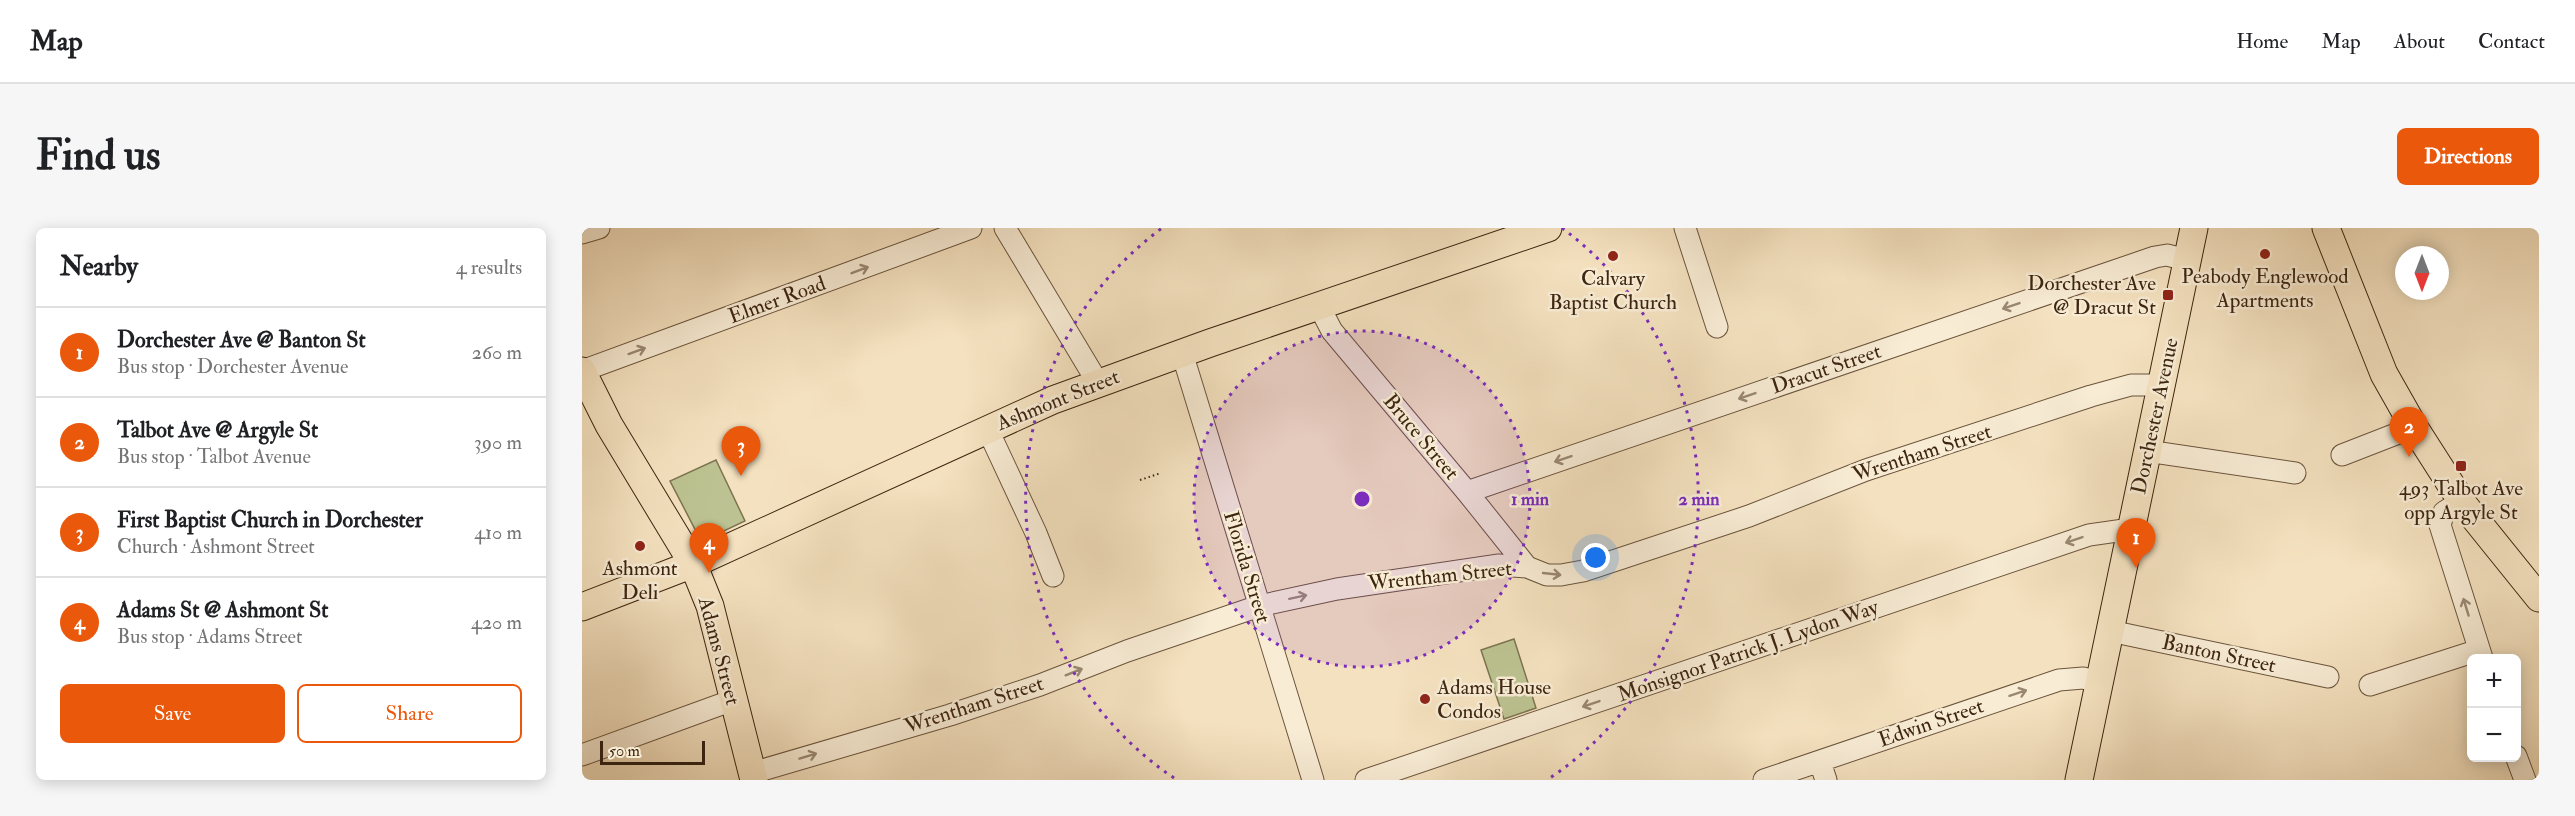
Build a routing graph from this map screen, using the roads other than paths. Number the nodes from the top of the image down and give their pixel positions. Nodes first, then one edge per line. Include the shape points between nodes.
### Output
1 (599, 228) edge
2 (1005, 228) edge
3 (1548, 228) edge
4 (1684, 228) edge
5 (2194, 228) edge
6 (2326, 228) edge
7 (962, 230) edge
8 (582, 233) edge
9 (2187, 260) junction
10 (1319, 306) junction
11 (1717, 327) dead end
12 (1182, 353) junction
13 (584, 380) edge
14 (1098, 383) junction
15 (2161, 385) junction
16 (2414, 427) junction
17 (987, 428) junction
18 (2147, 451) junction
19 (2342, 455) dead end
20 (2295, 473) dead end
21 (1467, 492) junction
22 (2462, 501) junction
23 (2131, 529) junction
24 (693, 564) junction
25 (1527, 567) junction
26 (1053, 576) dead end
27 (2539, 598) edge
28 (1259, 606) junction
29 (582, 607) edge
30 (2110, 631) junction
31 (2481, 654) edge
32 (2467, 658) edge
33 (2328, 677) dead end
34 (2099, 682) junction
35 (2370, 685) dead end
36 (733, 700) junction
37 (582, 755) edge
38 (2519, 762) edge
39 (1823, 771) edge
40 (753, 777) edge
41 (1313, 780) edge
42 (1366, 780) edge
43 (1764, 780) edge
44 (2079, 780) edge
45 (2525, 780) edge

1 - 8 street
2 - 14 street
3 - 10 main road, Ashmont Street
4 - 11 street
5 - 9 main road, Dorchester Avenue
6 - 16 main road via 2384,374
13 -> 7 street, Elmer Road
9 - 15 main road, Dorchester Avenue
9 -> 21 street, Dracut Street via 2155,256
10 - 12 main road, Ashmont Street
10 - 21 street, Bruce Street via 1332,331
12 - 14 main road, Ashmont Street
12 - 28 street, Florida Street
13 - 24 main road, Adams Street
14 - 17 main road, Ashmont Street
15 - 18 main road, Dorchester Avenue
25 -> 15 street, Wrentham Street via 1547,575 1583,571 2091,396 2131,385
16 - 19 street
16 - 22 main road
17 - 24 main road, Ashmont Street
17 - 26 street
18 - 20 street
18 - 23 main road, Dorchester Avenue
21 - 25 street, Bruce Street
22 - 27 main road
31 -> 22 street via 2440,525 2444,512
23 - 30 main road, Dorchester Avenue
23 -> 42 street, Monsignor Patrick J. Lydon Way via 2089,535
24 - 29 main road, Ashmont Street
24 - 36 main road, Adams Street via 710,606
28 -> 25 street, Wrentham Street via 1458,570 1499,565
40 -> 28 street, Wrentham Street via 1029,689
28 - 41 street, Florida Street
30 - 33 street, Banton Street
30 - 34 main road, Dorchester Avenue
32 - 35 street
39 -> 34 street, Edwin Street via 2059,680 2083,678
34 - 44 main road, Dorchester Avenue
36 - 37 street
36 - 40 main road, Adams Street
38 - 45 street
39 - 43 street, Edwin Street

